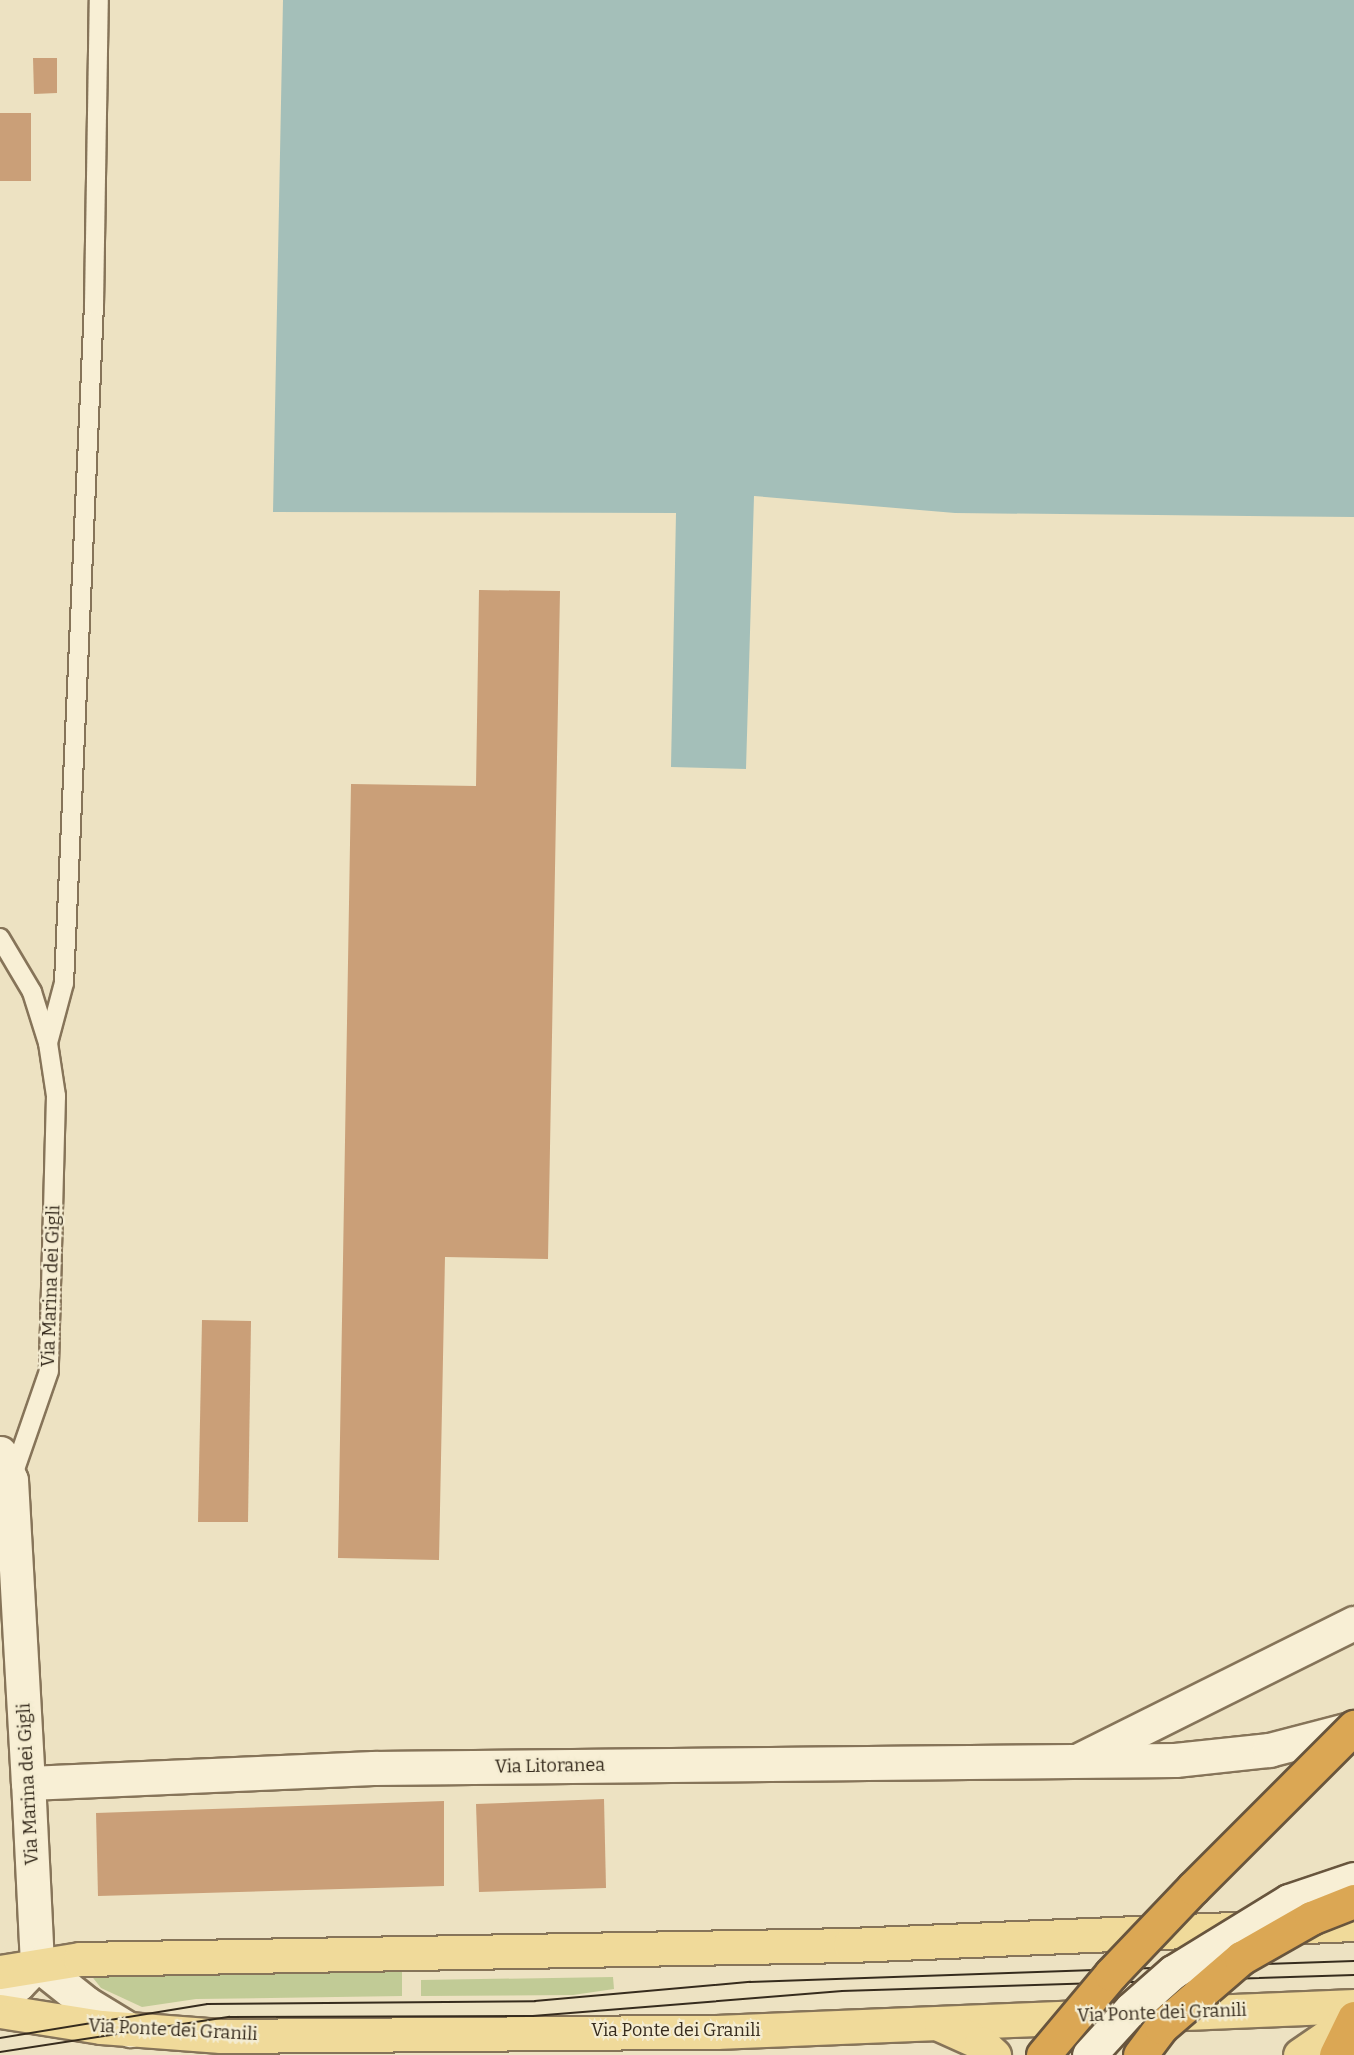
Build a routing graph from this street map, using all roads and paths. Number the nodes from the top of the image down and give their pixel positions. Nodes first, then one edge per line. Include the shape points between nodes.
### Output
1 (99, 0) edge
2 (0, 938) edge
3 (48, 1043) junction
4 (6, 1466) edge
5 (1354, 1623) edge
6 (1354, 1728) edge
7 (1072, 1764) junction
8 (28, 1783) junction
9 (1354, 1879) edge
10 (1354, 1901) edge
11 (1354, 1924) edge
12 (37, 1964) junction
13 (0, 1972) edge
14 (1111, 1974) junction
15 (0, 1991) edge
16 (1354, 2006) edge
17 (0, 2011) edge
18 (1354, 2018) edge
19 (936, 2022) junction
20 (130, 2030) junction
21 (994, 2055) edge
22 (1043, 2055) edge
23 (1083, 2055) edge
24 (1089, 2055) edge
25 (1140, 2055) edge
26 (1300, 2055) edge
27 (1336, 2055) edge

1 - 3 lane via 94,305 64,983
2 - 3 lane, Via Marina dei Gigli via 32,992
3 - 4 lane, Via Marina dei Gigli via 56,1096 49,1371
4 - 8 main road, Via Marina dei Gigli
5 - 7 main road
6 - 7 main road, Via Litoranea via 1269,1750 1175,1760
6 - 14 highway, bridge
7 - 8 main road, Via Litoranea via 374,1768
8 - 12 main road, Via Marina dei Gigli
9 - 24 main road, bridge via 1289,1901 1173,1972 1131,2009
10 - 25 highway, bridge via 1311,1918 1241,1958 1161,2027
11 - 12 main road, bridge via 850,1945 159,1957
12 - 13 main road
12 - 15 main road via 18,1984
12 - 20 main road via 86,2003
14 - 22 highway, bridge
14 - 23 main road
16 - 19 main road, Via Ponte dei Granili, bridge
17 - 20 main road, Via Ponte dei Granili
18 - 26 main road
18 - 27 highway
19 - 20 main road, Via Ponte dei Granili via 716,2032 221,2036
19 - 21 main road via 981,2043

